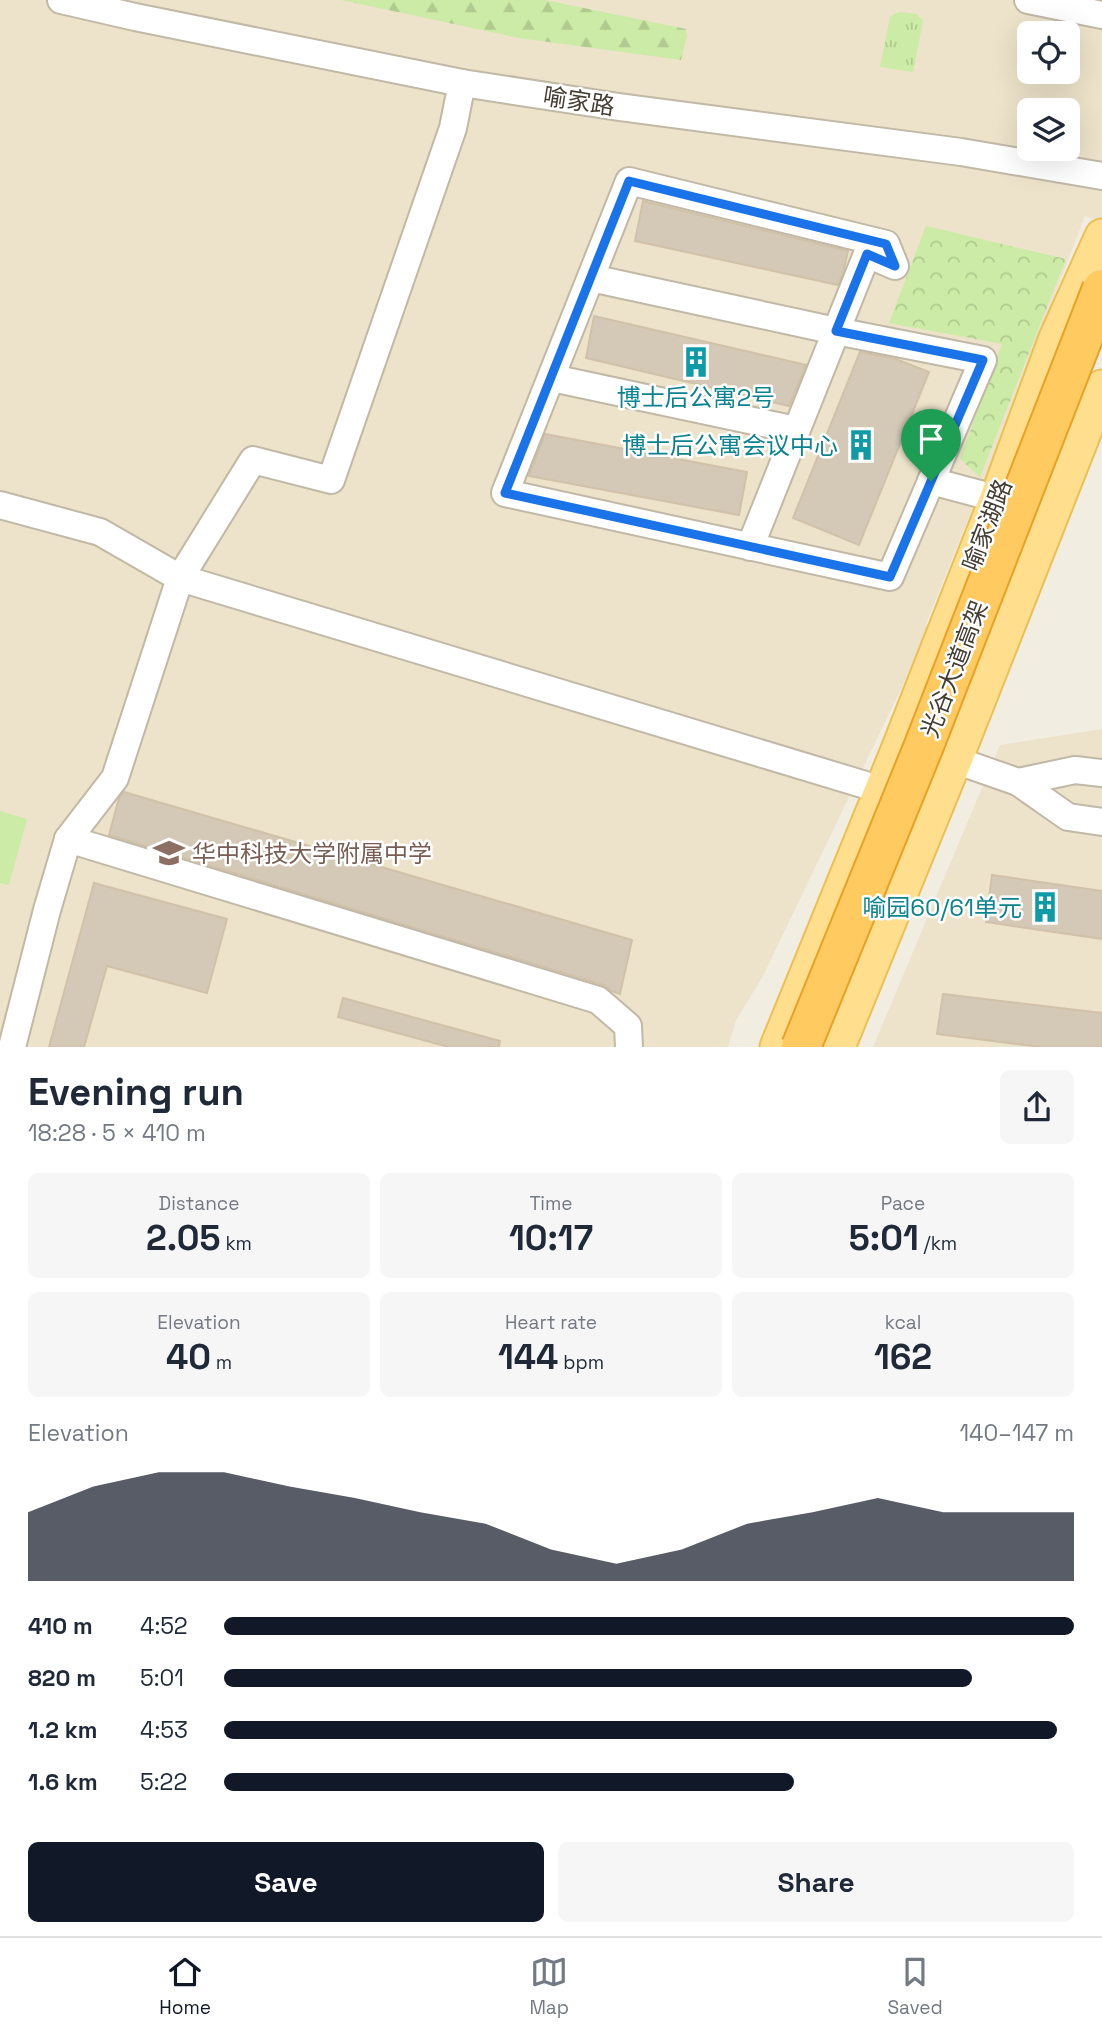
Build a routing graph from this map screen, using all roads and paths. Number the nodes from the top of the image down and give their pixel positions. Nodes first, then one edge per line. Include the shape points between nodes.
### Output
1 (61, 0) edge
2 (1028, 0) edge
3 (1102, 15) edge
4 (462, 83) junction
5 (1102, 176) edge
6 (1102, 237) edge
7 (591, 278) junction
8 (1102, 289) edge
9 (836, 331) junction
10 (1102, 331) edge
11 (552, 378) junction
12 (1102, 387) edge
13 (796, 430) junction
14 (931, 481) junction
15 (998, 498) junction
16 (0, 505) edge
17 (1053, 513) junction
18 (750, 547) junction
19 (180, 578) junction
20 (955, 760) junction
21 (1102, 773) edge
22 (1018, 782) junction
23 (882, 790) junction
24 (1102, 822) edge
25 (68, 839) junction
26 (12, 1047) edge
27 (629, 1047) edge
28 (777, 1047) edge
29 (801, 1047) edge
30 (816, 1047) edge
31 (838, 1047) edge

1 - 4 street, 喻家路
2 - 3 street
4 - 5 street, 喻家路
4 - 19 street via 453,128 331,480 253,460
6 - 15 main road, 喻家湖路 via 1056,338
7 - 9 street
7 - 9 street via 629,181 886,244 895,266 867,254
7 - 11 street
8 - 29 highway, 光谷大道高架, bridge
9 - 13 street
9 - 14 street via 983,360
10 - 30 highway, 光谷大道高架
11 - 13 street
11 - 18 street via 505,493
12 - 17 main road
13 - 18 street
14 - 15 street
14 - 18 street via 890,577
15 - 17 street
15 - 23 main road, 喻家湖路
16 - 19 street via 100,532
17 - 20 main road
19 - 23 street
19 - 25 street via 114,778
20 - 22 street
20 - 31 main road
21 - 22 street via 1075,769
22 - 24 street via 1068,817
23 - 28 main road, 喻家湖路
25 - 26 street
25 - 27 street via 598,1000 628,1026

